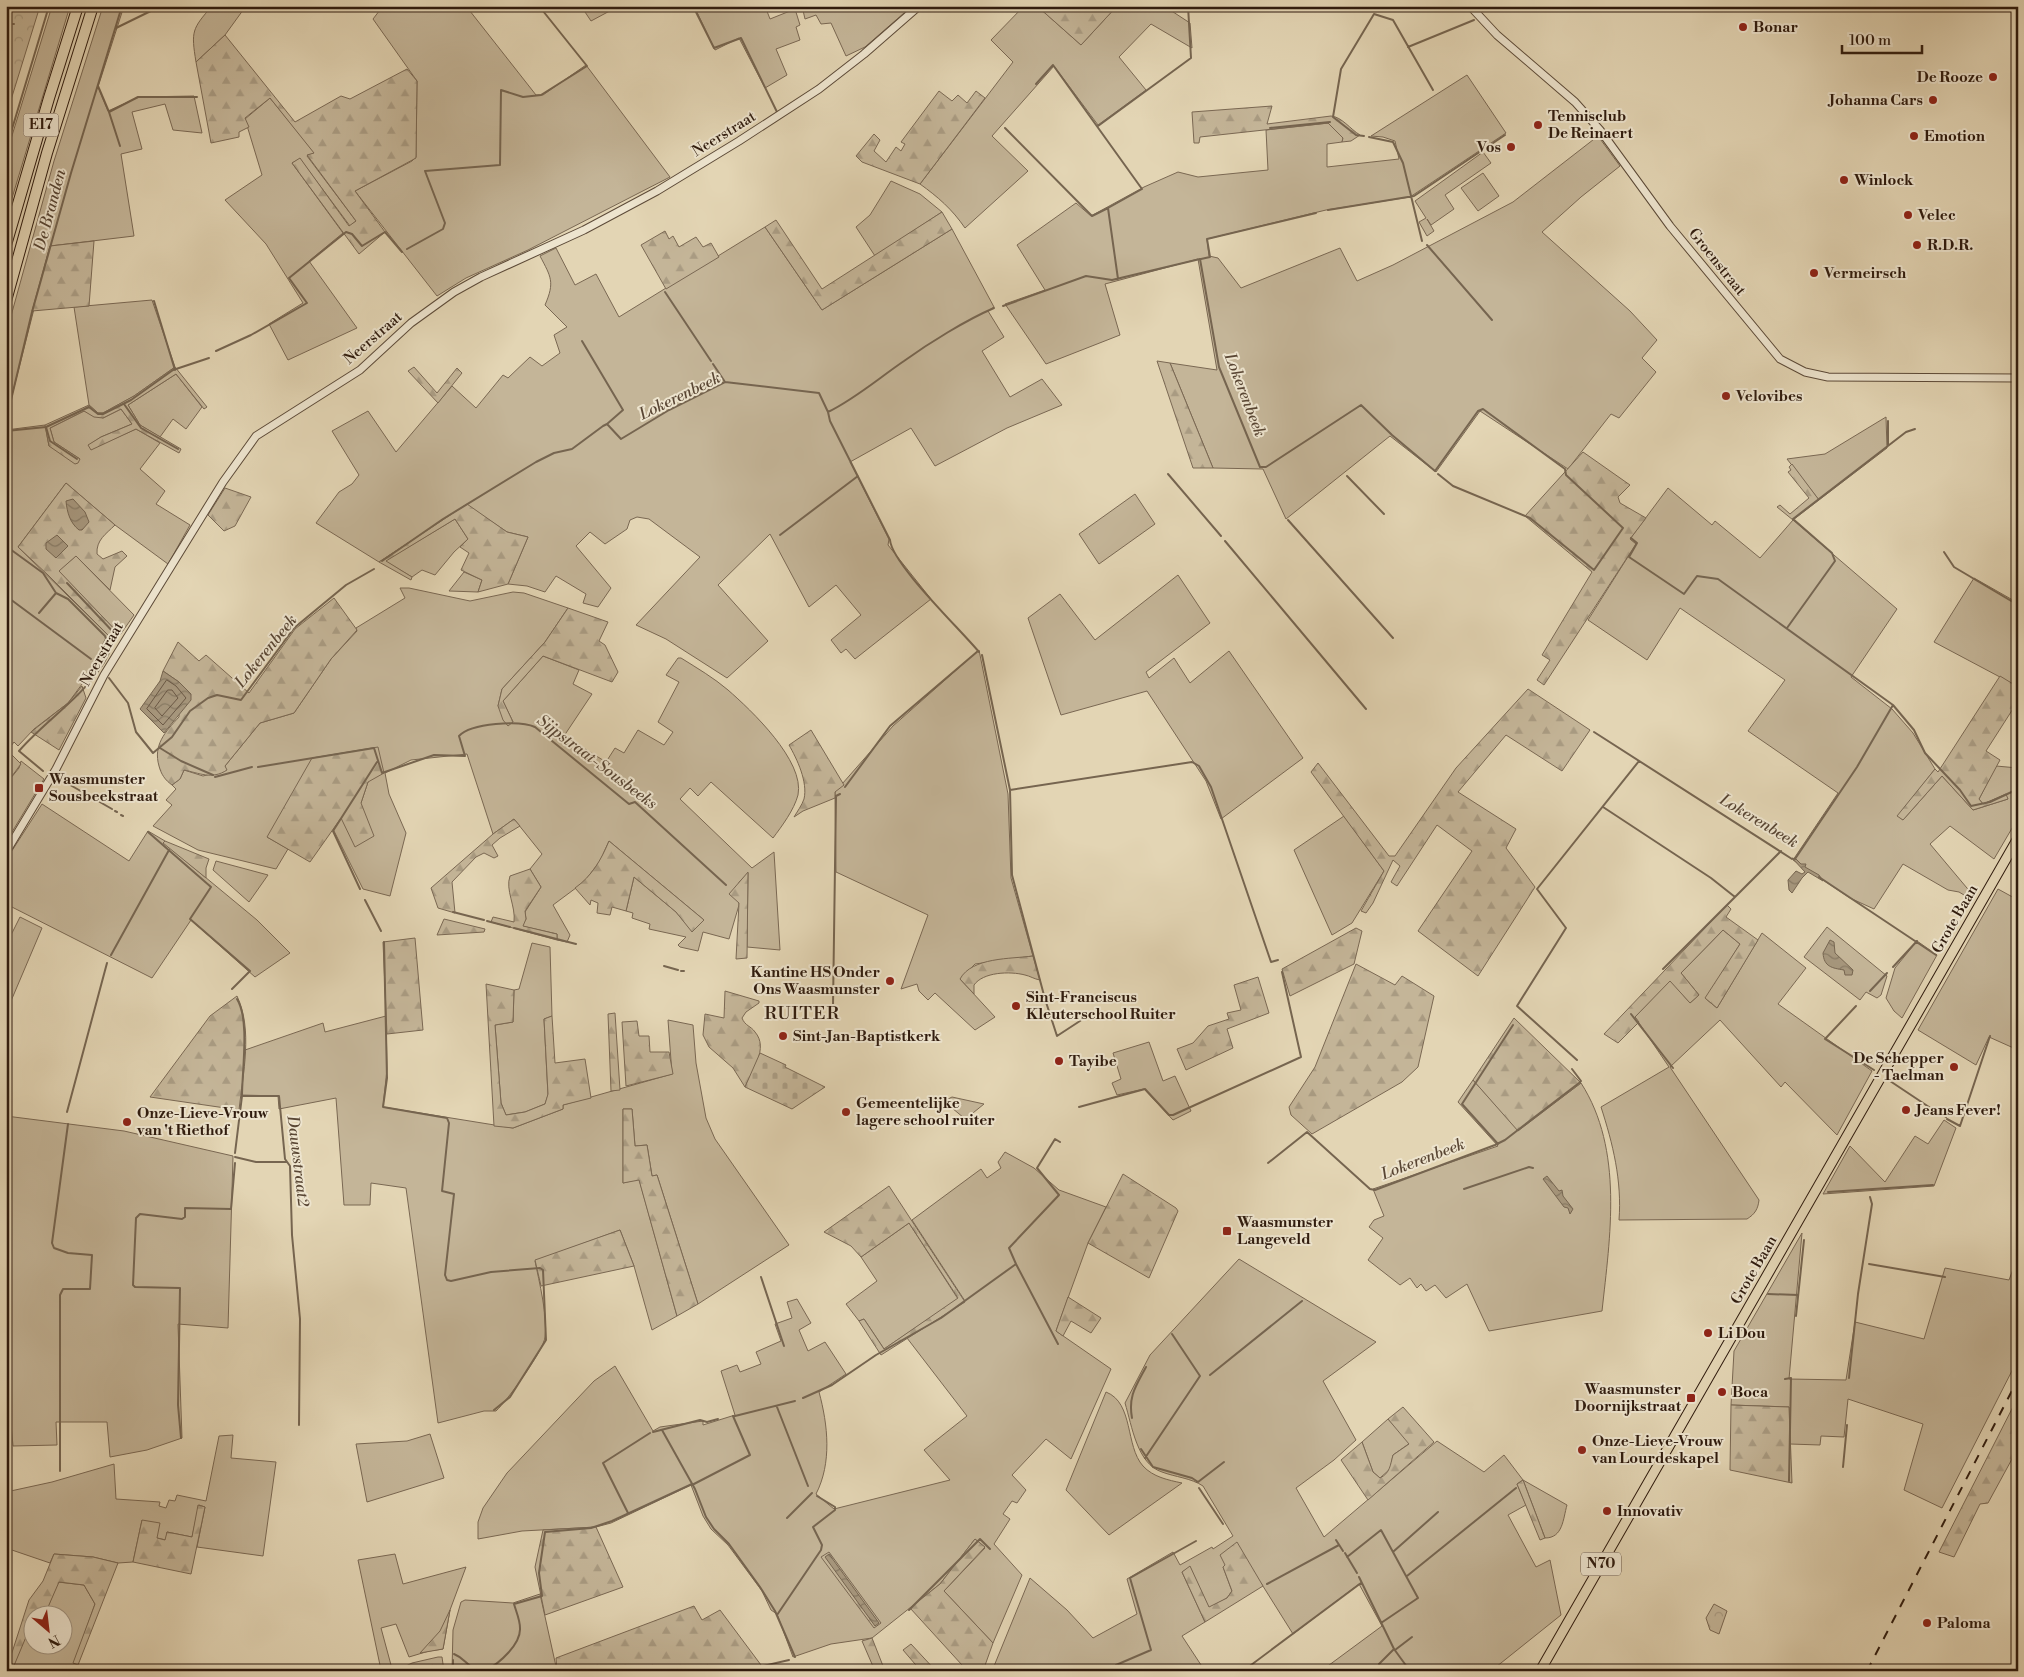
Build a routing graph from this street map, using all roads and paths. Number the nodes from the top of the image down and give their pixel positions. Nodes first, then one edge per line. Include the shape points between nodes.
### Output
1 (78, 6) edge
2 (93, 6) edge
3 (919, 6) edge
4 (1470, 6) edge
5 (6, 245) edge
6 (6, 301) edge
7 (2018, 378) edge
8 (2018, 838) edge
9 (6, 852) edge
10 (1540, 1671) edge

1 - 5 highway, E17
2 - 6 highway, E17 via 47,153
3 - 9 street, Neerstraat via 819,89 740,141 591,226 454,292 411,323 360,370 256,436 223,482 104,675 56,769
4 - 7 street, Groenstraat via 1502,39 1575,102 1600,130 1670,226 1780,359 1805,372 1828,377
8 - 10 main road, Grote Baan / N70

